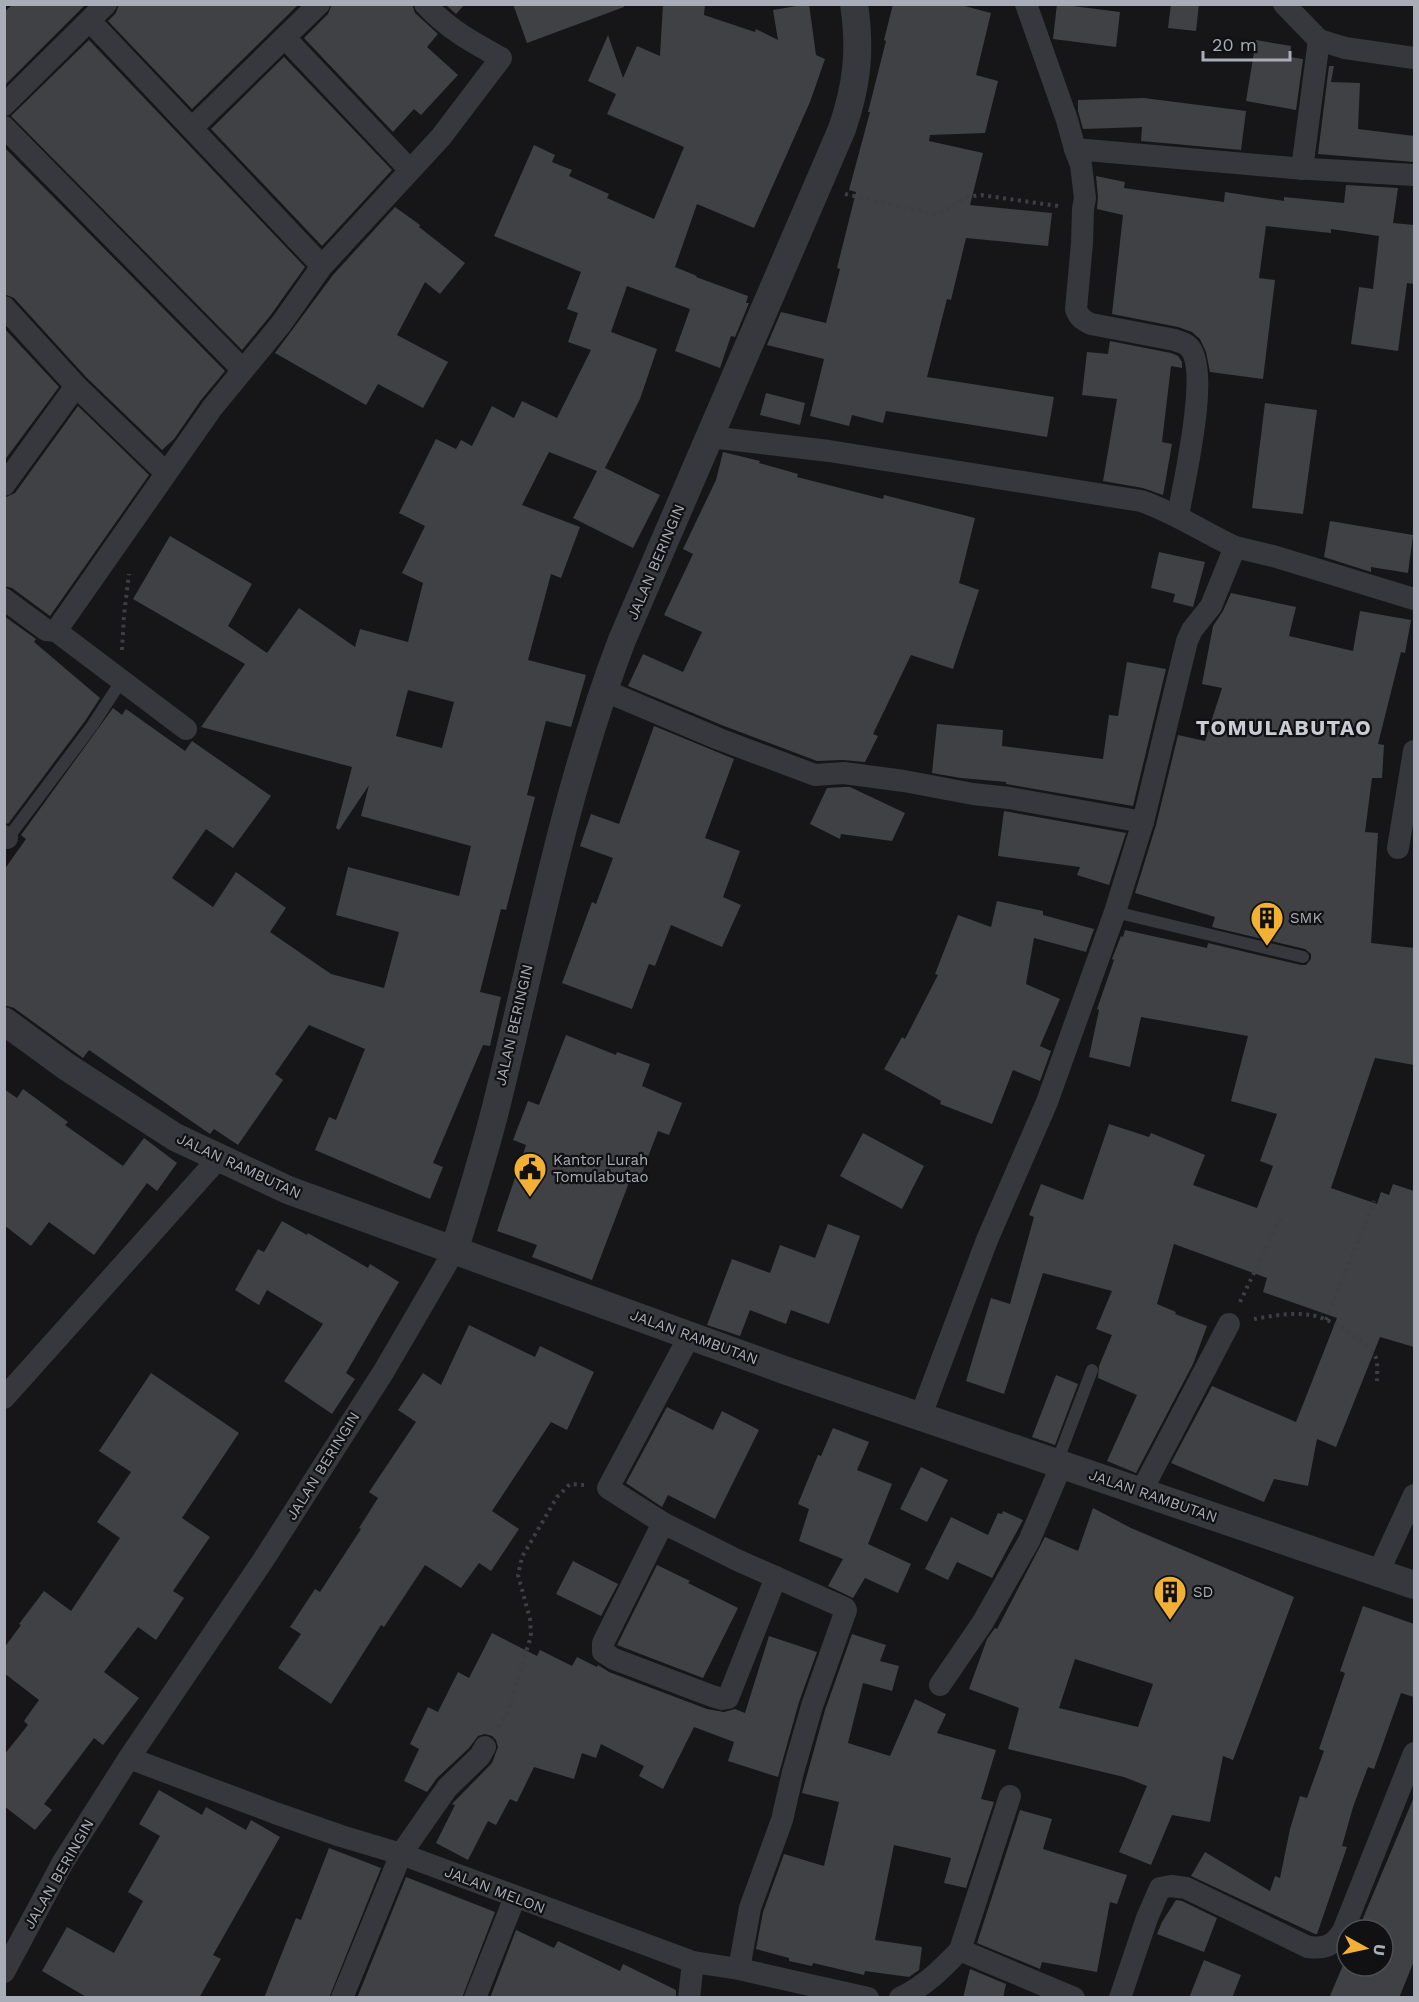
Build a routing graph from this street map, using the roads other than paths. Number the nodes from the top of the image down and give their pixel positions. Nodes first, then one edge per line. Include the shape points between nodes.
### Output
1 (106, 4) edge
2 (319, 4) edge
3 (425, 4) edge
4 (854, 4) edge
5 (1026, 4) edge
6 (1284, 4) edge
7 (90, 21) junction
8 (286, 39) junction
9 (1319, 40) junction
10 (1414, 58) edge
11 (4, 105) edge
12 (4, 127) edge
13 (192, 128) junction
14 (1075, 149) junction
15 (1302, 169) junction
16 (410, 170) junction
17 (1414, 175) edge
18 (322, 266) junction
19 (4, 307) edge
20 (242, 369) junction
21 (76, 386) junction
22 (710, 437) junction
23 (166, 473) junction
24 (4, 485) edge
25 (1178, 516) junction
26 (1235, 547) junction
27 (4, 599) edge
28 (1414, 599) edge
29 (56, 631) junction
30 (122, 680) junction
31 (603, 690) junction
32 (186, 729) dead end
33 (1414, 751) edge
34 (1410, 812) edge
35 (1143, 822) junction
36 (5, 839) edge
37 (1398, 848) dead end
38 (1116, 912) junction
39 (1303, 957) dead end
40 (4, 1021) edge
41 (218, 1159) junction
42 (454, 1251) junction
43 (1229, 1324) road end
44 (690, 1335) junction
45 (1092, 1370) dead end
46 (4, 1398) edge
47 (921, 1415) junction
48 (1059, 1463) junction
49 (1141, 1492) junction
50 (1414, 1495) edge
51 (663, 1523) junction
52 (1378, 1573) junction
53 (776, 1577) junction
54 (1414, 1585) edge
55 (940, 1685) dead end
56 (485, 1747) road end
57 (1414, 1753) edge
58 (129, 1758) junction
59 (1010, 1796) dead end
60 (401, 1854) junction
61 (515, 1897) junction
62 (960, 1950) junction
63 (693, 1962) junction
64 (739, 1969) junction
65 (4, 1972) edge
66 (342, 1998) edge
67 (475, 1998) edge
68 (689, 1998) edge
69 (868, 1998) edge
70 (900, 1998) edge
71 (1074, 1998) edge
72 (1120, 1998) edge

1 - 7 street
2 - 8 street
3 - 16 street via 441,22 501,58
4 - 22 street, JALAN BERINGIN via 859,54 842,129
5 - 14 street
6 - 9 street
7 - 11 street
7 - 13 street
8 - 13 street
8 - 16 street
9 - 10 street
9 - 15 street
12 - 20 street
13 - 18 street
14 - 15 street
14 - 25 street via 1084,178 1085,198 1077,309 1081,319 1188,345 1198,369 1193,436
15 - 17 street
16 - 18 street
18 - 20 street via 281,324
19 - 21 street
20 - 23 street
21 - 23 street
21 - 24 street
22 - 25 street via 829,451 1141,501
22 - 31 street, JALAN BERINGIN
23 - 29 street
25 - 26 street
26 - 28 street
26 - 35 street via 1212,606 1187,641
27 - 29 street via 46,630
29 - 30 street
30 - 32 street
30 - 36 lane via 92,726
31 - 35 street via 815,775 844,773 904,781
31 - 42 street, JALAN BERINGIN via 570,796 493,1116
33 - 34 street
34 - 37 street
35 - 38 street
38 - 39 lane
38 - 47 street via 1047,1102 987,1240
40 - 41 street, JALAN RAMBUTAN via 165,1131
41 - 42 street, JALAN RAMBUTAN via 288,1190
41 - 46 street
42 - 44 street, JALAN RAMBUTAN
42 - 58 street, JALAN BERINGIN via 384,1371 262,1562
43 - 49 street
44 - 47 street, JALAN RAMBUTAN
44 - 51 street via 608,1488
45 - 48 lane
47 - 48 street, JALAN RAMBUTAN
48 - 49 street, JALAN RAMBUTAN
48 - 55 street via 1029,1541 983,1622
49 - 52 street, JALAN RAMBUTAN
50 - 52 street
51 - 53 street
51 - 53 street via 603,1643 603,1652 614,1659 712,1696 728,1698
52 - 54 street, JALAN RAMBUTAN
53 - 64 street via 846,1610 812,1707 782,1820 750,1908
56 - 60 street via 447,1788
57 - 72 street via 1343,1931 1335,1942 1323,1948 1308,1947 1186,1888 1160,1888
58 - 60 street, JALAN MELON via 275,1814
58 - 65 street, JALAN BERINGIN via 63,1862
59 - 62 street
60 - 61 street, JALAN MELON
60 - 66 street
61 - 63 street, JALAN MELON
61 - 67 street
62 - 70 street via 938,1974
62 - 71 street
63 - 64 street, JALAN MELON
63 - 68 street
64 - 69 street, JALAN MELON

